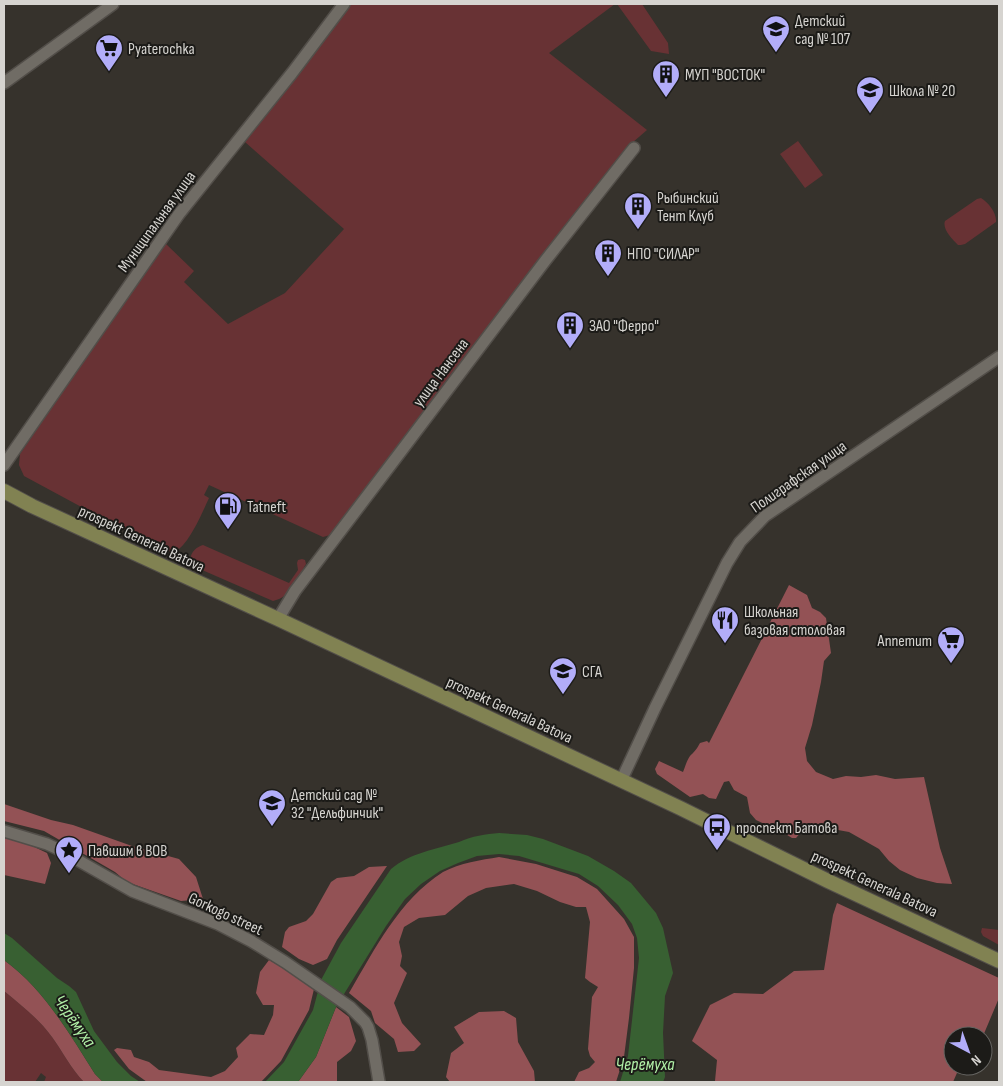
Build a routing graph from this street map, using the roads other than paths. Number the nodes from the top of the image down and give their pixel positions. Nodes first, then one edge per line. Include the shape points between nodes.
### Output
1 (113, 4) edge
2 (344, 4) edge
3 (4, 83) edge
4 (634, 148) dead end
5 (999, 357) edge
6 (4, 465) edge
7 (4, 493) edge
8 (278, 620) junction
9 (621, 781) junction
10 (4, 831) edge
11 (999, 961) edge
12 (379, 1082) edge

1 - 3 street
2 - 6 street, Муниципальная улица via 179,214
4 - 8 street, улица Нансена via 295,591
5 - 9 street, Полиграфская улица via 765,516 740,542 718,580
7 - 8 main road, prospekt Generala Batova
8 - 9 main road, prospekt Generala Batova
9 - 11 main road, prospekt Generala Batova
10 - 12 street, Gorkogo street via 58,849 132,891 233,931 285,962 350,1007 365,1022 374,1048

